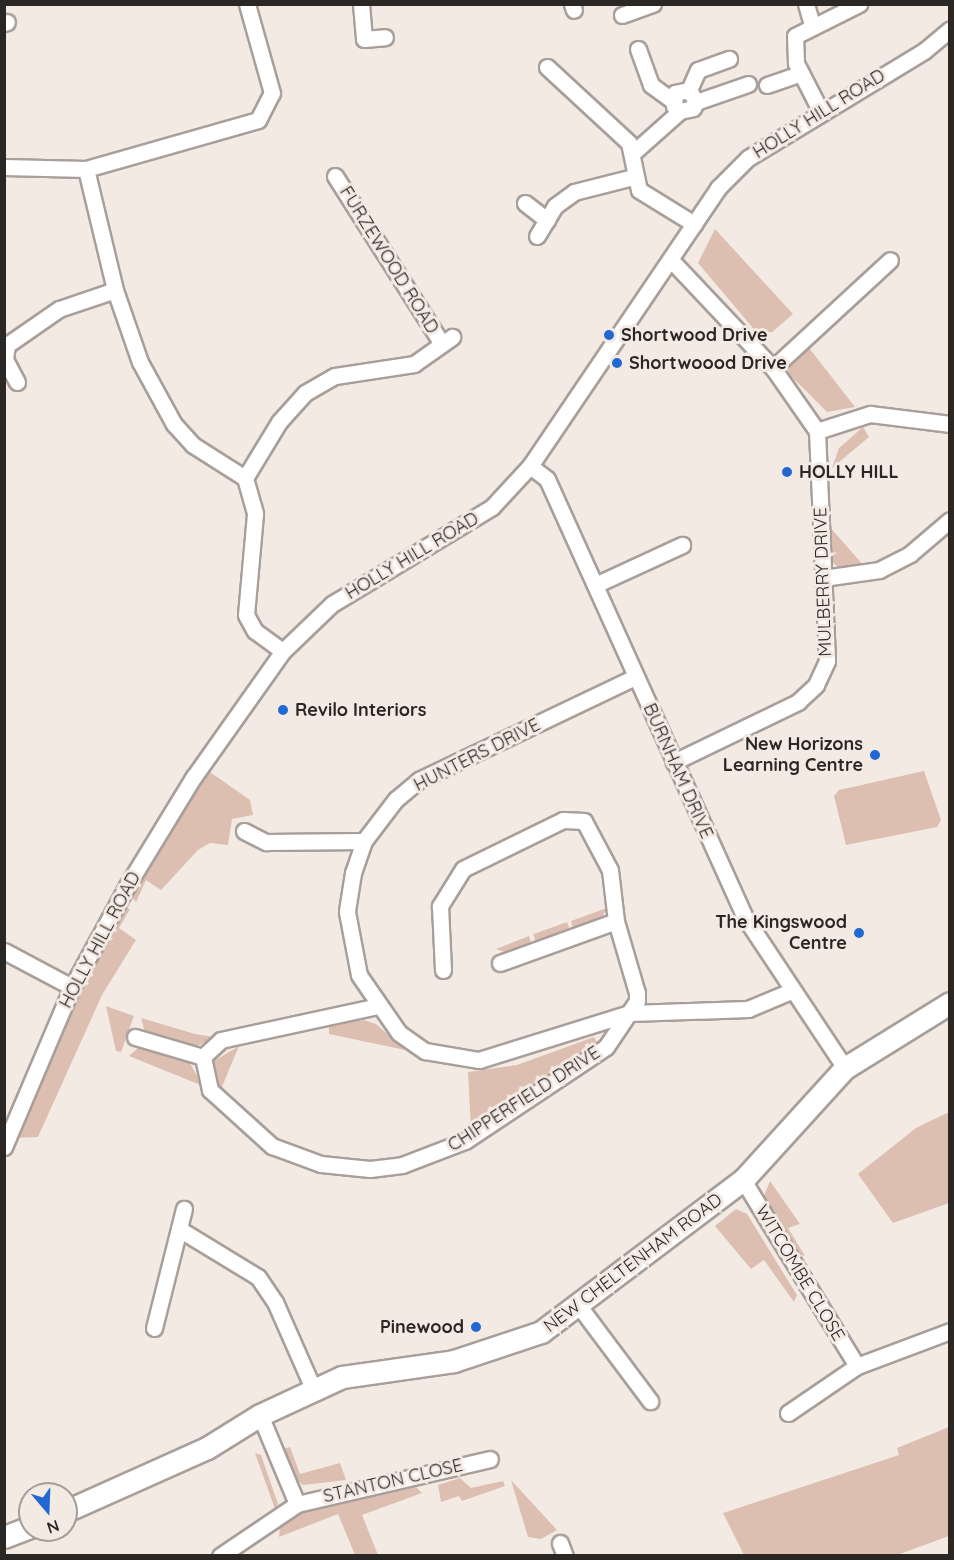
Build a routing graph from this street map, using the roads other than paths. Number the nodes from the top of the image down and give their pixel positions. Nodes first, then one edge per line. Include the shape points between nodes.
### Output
1 (247, 4) edge
2 (361, 4) edge
3 (653, 4) edge
4 (806, 4) edge
5 (859, 4) edge
6 (622, 15) dead end
7 (812, 25) junction
8 (950, 29) edge
9 (385, 37) dead end
10 (638, 50) dead end
11 (729, 59) dead end
12 (547, 67) dead end
13 (801, 73) junction
14 (748, 84) dead end
15 (767, 85) dead end
16 (692, 96) junction
17 (676, 106) junction
18 (820, 110) junction
19 (634, 152) junction
20 (4, 167) edge
21 (86, 169) junction
22 (335, 176) dead end
23 (633, 177) junction
24 (525, 203) dead end
25 (547, 220) junction
26 (694, 224) junction
27 (537, 236) dead end
28 (890, 260) dead end
29 (672, 261) junction
30 (115, 290) junction
31 (773, 368) junction
32 (17, 382) dead end
33 (950, 424) edge
34 (817, 431) junction
35 (530, 466) junction
36 (245, 478) junction
37 (950, 520) edge
38 (682, 545) dead end
39 (823, 578) junction
40 (595, 585) junction
41 (283, 651) junction
42 (635, 676) junction
43 (674, 762) junction
44 (244, 831) dead end
45 (364, 841) junction
46 (616, 921) junction
47 (4, 951) edge
48 (500, 963) dead end
49 (443, 970) dead end
50 (72, 987) junction
51 (791, 991) junction
52 (950, 1003) edge
53 (378, 1006) junction
54 (630, 1013) junction
55 (135, 1037) dead end
56 (202, 1057) junction
57 (845, 1068) junction
58 (4, 1146) edge
59 (743, 1180) junction
60 (184, 1209) dead end
61 (179, 1229) junction
62 (579, 1306) junction
63 (154, 1328) dead end
64 (950, 1331) edge
65 (857, 1366) junction
66 (313, 1388) junction
67 (651, 1401) dead end
68 (788, 1413) dead end
69 (260, 1415) junction
70 (490, 1459) dead end
71 (297, 1504) junction
72 (78, 1506) edge
73 (18, 1532) edge
74 (4, 1538) edge
75 (220, 1556) edge

1 - 21 street via 272,93 258,120
2 - 9 street via 364,39
3 - 6 street
4 - 7 street
5 - 7 street
7 - 13 street via 795,36
8 - 18 street, HOLLY HILL ROAD via 924,51
10 - 17 street via 651,85
11 - 16 street via 698,70
12 - 19 street
13 - 15 street
13 - 18 street
14 - 16 street
16 - 17 street
17 - 19 street
18 - 26 street, HOLLY HILL ROAD via 748,158 718,188
19 - 23 street
20 - 21 street
21 - 30 street
22 - 36 street, FURZEWOOD ROAD via 447,341 414,364 335,376 305,393 279,422
23 - 25 street via 574,192
23 - 26 street via 639,190
24 - 25 street
25 - 27 street
26 - 29 street, HOLLY HILL ROAD
28 - 31 street
29 - 31 street
29 - 35 street, HOLLY HILL ROAD
30 - 32 street via 59,309 7,345 5,359
30 - 36 street via 140,362 174,424 193,445
31 - 34 street
33 - 34 street via 870,414
34 - 39 street, MULBERRY DRIVE
35 - 40 street, BURNHAM DRIVE via 547,479
35 - 41 street, HOLLY HILL ROAD via 492,507 332,604
36 - 41 street via 255,514 246,615 255,631
37 - 39 street via 910,554 879,570
38 - 40 street
39 - 43 street, MULBERRY DRIVE via 827,661 816,685 798,702
40 - 42 street, BURNHAM DRIVE
41 - 50 street, HOLLY HILL ROAD via 193,778
42 - 43 street, BURNHAM DRIVE
42 - 45 street, HUNTERS DRIVE via 419,780 396,798
43 - 51 street, BURNHAM DRIVE via 744,916
44 - 45 street via 266,842
45 - 53 street, HUNTERS DRIVE via 347,912 350,944 359,975
46 - 48 street
46 - 49 street via 610,870 597,838 584,822 562,820 463,869 449,886 437,923
46 - 54 street via 637,993
47 - 50 street
50 - 58 street, HOLLY HILL ROAD
51 - 54 street, CHIPPERFIELD DRIVE via 748,1009
51 - 57 street, BURNHAM DRIVE
52 - 57 street, NEW CHELTENHAM ROAD
53 - 54 street, CHIPPERFIELD DRIVE via 399,1033 425,1050 479,1060
53 - 56 street via 221,1040
54 - 56 street, CHIPPERFIELD DRIVE via 606,1047 465,1141 402,1165 370,1169 321,1164 272,1146 210,1090
55 - 56 street
57 - 59 street, NEW CHELTENHAM ROAD
59 - 62 street, NEW CHELTENHAM ROAD
59 - 65 street, WITCOMBE CLOSE
60 - 61 street
61 - 63 street
61 - 66 street via 258,1277 275,1302
62 - 66 street, NEW CHELTENHAM ROAD via 541,1332 501,1348 342,1377
62 - 67 street
64 - 65 street
65 - 68 street
66 - 69 street, NEW CHELTENHAM ROAD
69 - 71 street
69 - 72 street, NEW CHELTENHAM ROAD via 207,1448
70 - 71 street, STANTON CLOSE
71 - 75 street, STANTON CLOSE
73 - 74 street

